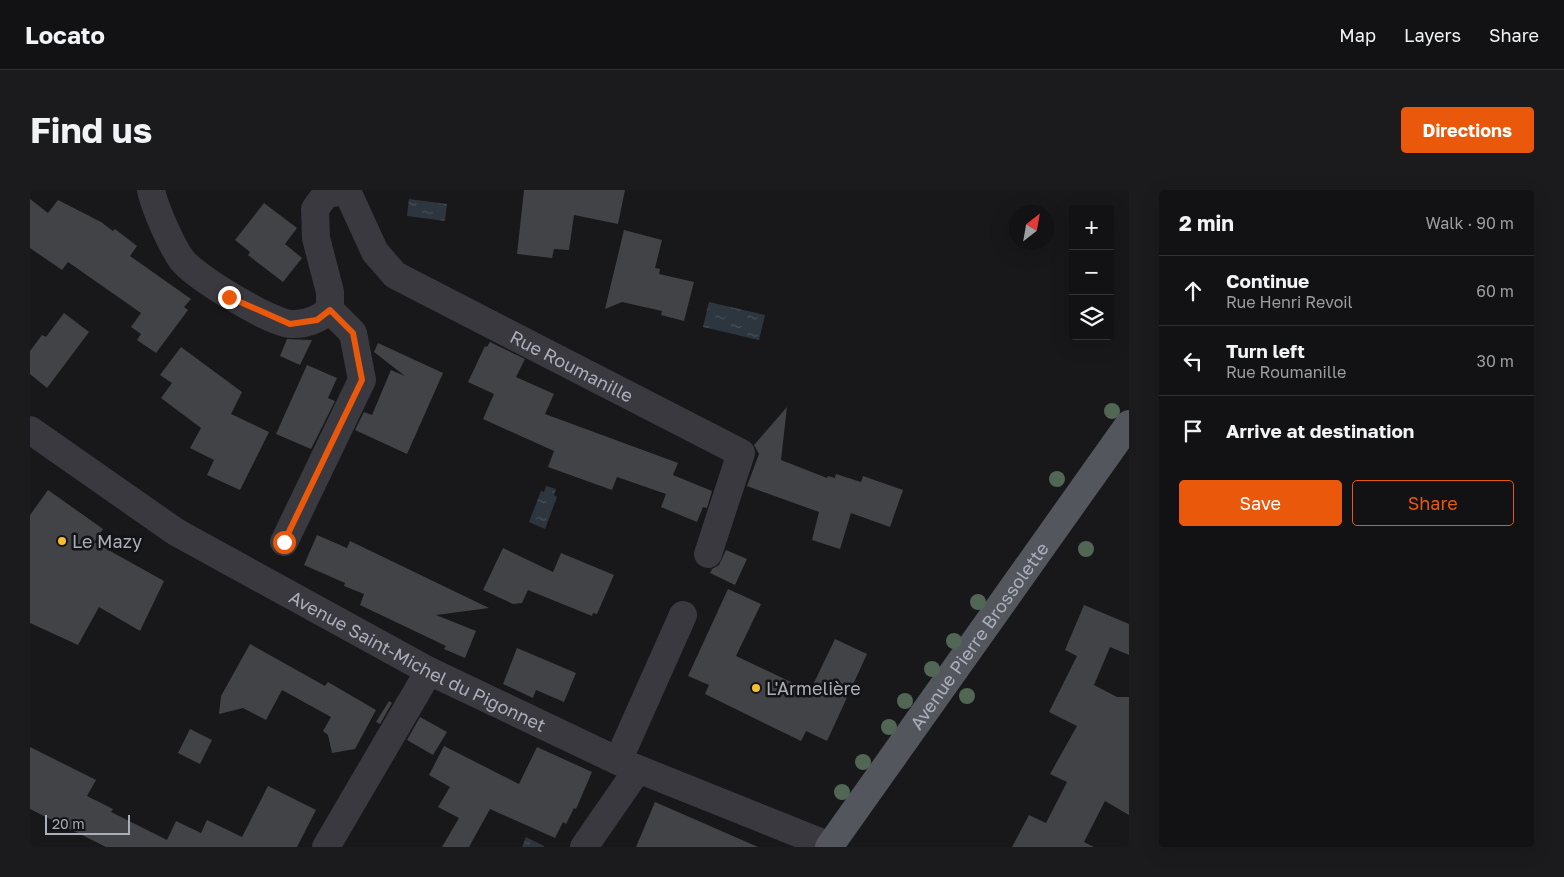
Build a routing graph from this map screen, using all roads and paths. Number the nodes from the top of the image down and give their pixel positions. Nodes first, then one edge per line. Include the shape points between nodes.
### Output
1 (151, 190) edge
2 (347, 191) edge
3 (330, 310) junction
4 (1129, 424) edge
5 (30, 430) edge
6 (284, 542) dead end
7 (708, 554) dead end
8 (683, 615) dead end
9 (429, 671) junction
10 (628, 765) junction
11 (829, 846) edge
12 (326, 847) edge
13 (584, 847) edge

1 - 3 street via 153,202 182,261 229,297 290,324 317,320
2 - 3 street, Rue Roumanille via 326,194 315,209 316,238 330,292
2 - 7 street, Rue Roumanille via 375,252 396,275 741,453
3 - 6 street via 353,333 362,380
4 - 11 main road, Avenue Pierre Brossolette
5 - 9 street, Avenue Saint-Michel du Pigonnet via 176,532
8 - 10 street
9 - 10 street, Avenue Saint-Michel du Pigonnet
9 - 12 street
10 - 11 street, Avenue Saint-Michel du Pigonnet
10 - 13 street

